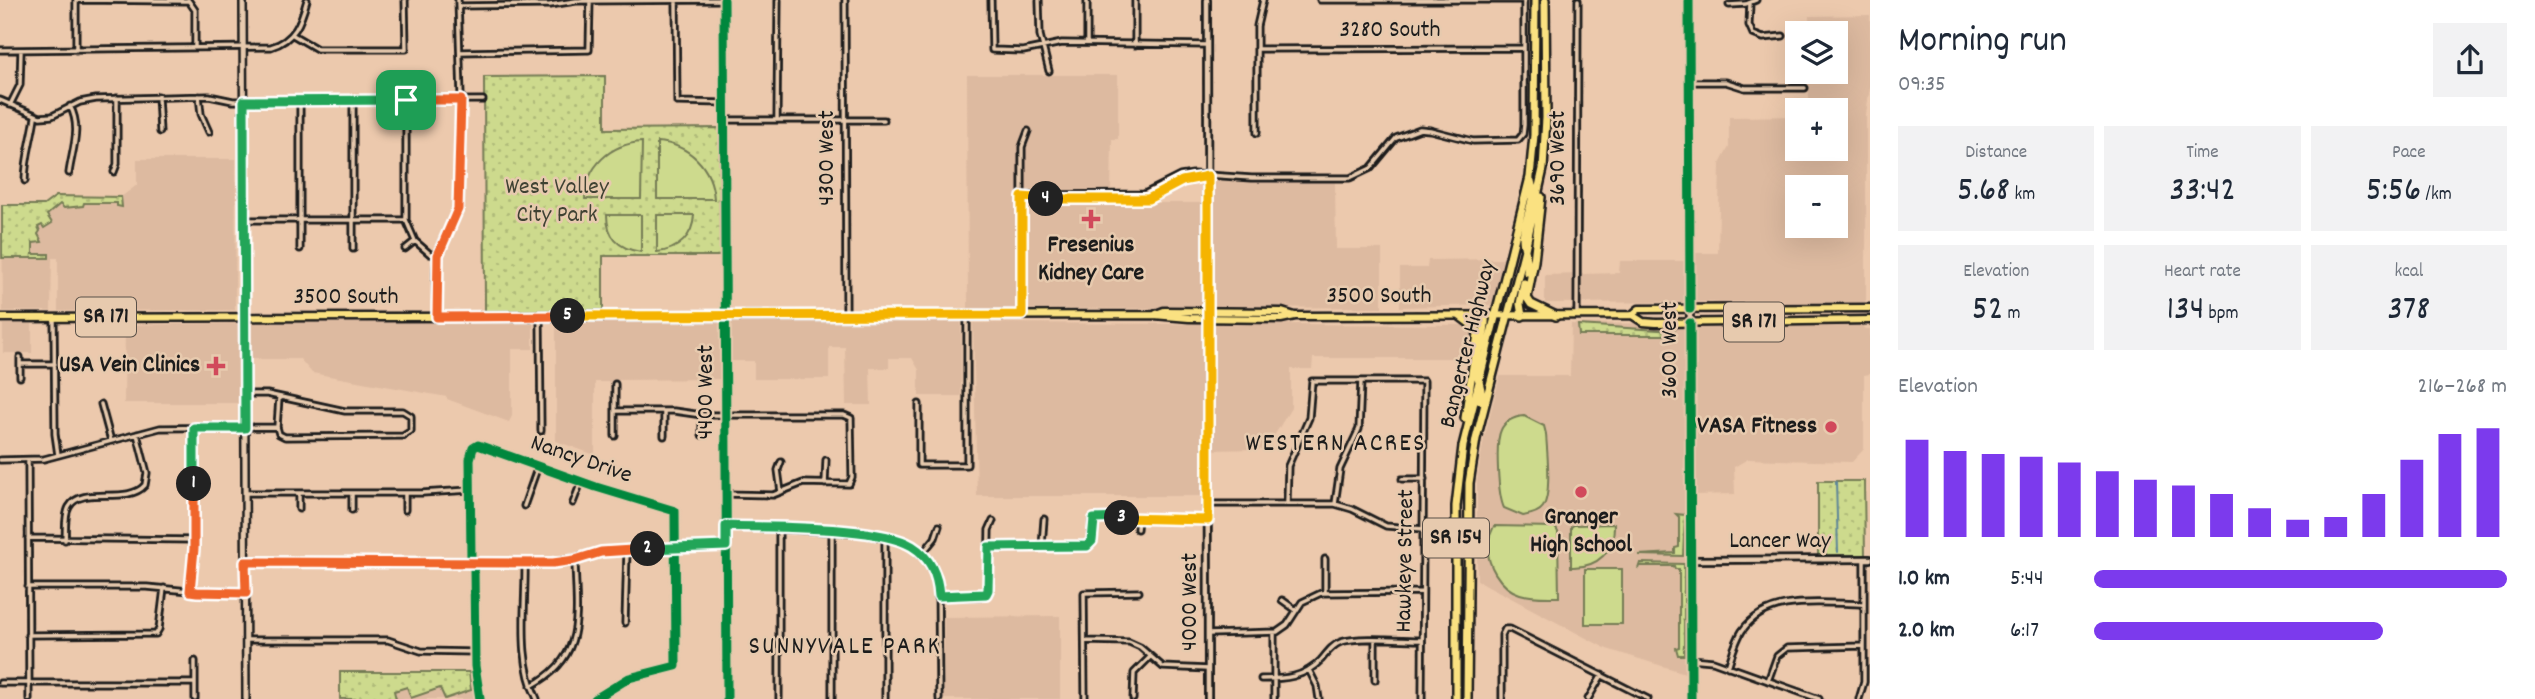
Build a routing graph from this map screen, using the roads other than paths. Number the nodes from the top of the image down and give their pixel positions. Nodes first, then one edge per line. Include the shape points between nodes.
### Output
1 (76, 0) edge
2 (147, 0) edge
3 (188, 0) edge
4 (243, 0) edge
5 (307, 0) edge
6 (405, 0) edge
7 (590, 0) edge
8 (676, 0) edge
9 (724, 0) edge
10 (778, 0) edge
11 (845, 0) edge
12 (990, 0) edge
13 (1039, 0) edge
14 (1087, 0) edge
15 (1135, 0) edge
16 (1207, 0) edge
17 (1263, 0) edge
18 (1320, 0) edge
19 (1524, 0) edge
20 (1535, 0) edge
21 (1543, 0) edge
22 (1578, 0) edge
23 (1689, 0) edge
24 (1756, 0) edge
25 (458, 3) edge
26 (1749, 3) junction
27 (1729, 5) dead end
28 (292, 34) junction
29 (1783, 36) dead end
30 (1087, 43) junction
31 (1135, 45) junction
32 (1208, 45) junction
33 (1044, 47) junction
34 (195, 48) junction
35 (243, 48) junction
36 (1524, 48) junction
37 (1257, 49) junction
38 (0, 50) edge
39 (21, 50) junction
40 (76, 50) junction
41 (458, 52) junction
42 (1049, 71) dead end
43 (1689, 82) junction
44 (1805, 88) dead end
45 (158, 96) junction
46 (199, 96) junction
47 (117, 98) junction
48 (0, 100) edge
49 (353, 100) junction
50 (406, 100) junction
51 (461, 100) junction
52 (484, 100) dead end
53 (244, 101) junction
54 (300, 101) junction
55 (724, 103) junction
56 (10, 105) junction
57 (70, 106) junction
58 (35, 117) junction
59 (725, 120) junction
60 (777, 120) junction
61 (845, 120) junction
62 (884, 120) dead end
63 (1028, 131) dead end
64 (160, 132) dead end
65 (209, 132) dead end
66 (1257, 132) dead end
67 (114, 172) dead end
68 (69, 173) dead end
69 (1208, 176) junction
70 (1530, 177) junction
71 (25, 181) dead end
72 (1539, 190) junction
73 (1022, 197) junction
74 (244, 220) junction
75 (300, 220) junction
76 (353, 220) junction
77 (406, 220) junction
78 (415, 242) junction
79 (300, 249) dead end
80 (353, 249) dead end
81 (405, 249) dead end
82 (1525, 249) junction
83 (438, 255) junction
84 (1870, 308) edge
85 (1690, 309) junction
86 (967, 315) junction
87 (1022, 315) junction
88 (1208, 315) junction
89 (1632, 315) junction
90 (540, 316) junction
91 (726, 316) junction
92 (846, 316) junction
93 (1460, 316) junction
94 (1485, 316) junction
95 (1496, 316) junction
96 (1522, 316) junction
97 (1556, 316) junction
98 (1577, 316) junction
99 (0, 317) edge
100 (54, 317) junction
101 (244, 317) junction
102 (437, 317) junction
103 (1507, 317) junction
104 (1870, 320) edge
105 (1690, 323) junction
106 (20, 357) dead end
107 (20, 364) junction
108 (55, 364) junction
109 (20, 377) dead end
110 (1480, 380) junction
111 (1361, 381) junction
112 (615, 384) dead end
113 (245, 394) junction
114 (279, 398) junction
115 (101, 404) dead end
116 (919, 404) dead end
117 (615, 411) junction
118 (664, 411) junction
119 (702, 415) junction
120 (726, 415) junction
121 (277, 427) junction
122 (194, 428) junction
123 (245, 428) junction
124 (541, 431) dead end
125 (137, 434) junction
126 (702, 435) dead end
127 (615, 436) dead end
128 (664, 436) dead end
129 (111, 441) junction
130 (1473, 454) junction
131 (58, 455) junction
132 (0, 460) edge
133 (28, 460) junction
134 (827, 460) dead end
135 (782, 462) dead end
136 (538, 466) junction
137 (1402, 479) dead end
138 (1424, 479) junction
139 (581, 482) junction
140 (825, 484) junction
141 (470, 491) junction
142 (781, 492) junction
143 (245, 493) junction
144 (299, 493) junction
145 (352, 493) junction
146 (405, 493) junction
147 (726, 494) junction
148 (1456, 498) junction
149 (573, 503) dead end
150 (1208, 504) junction
151 (1287, 504) junction
152 (1335, 504) junction
153 (524, 506) dead end
154 (299, 509) dead end
155 (352, 510) dead end
156 (405, 510) dead end
157 (1138, 518) junction
158 (1044, 520) dead end
159 (1208, 520) junction
160 (993, 521) dead end
161 (726, 526) junction
162 (939, 526) dead end
163 (779, 528) junction
164 (1137, 529) dead end
165 (1424, 529) junction
166 (832, 531) junction
167 (885, 537) junction
168 (28, 538) junction
169 (65, 540) junction
170 (194, 540) junction
171 (726, 546) junction
172 (1042, 546) junction
173 (989, 547) junction
174 (676, 548) junction
175 (627, 550) junction
176 (922, 554) junction
177 (1325, 559) dead end
178 (1867, 559) edge
179 (575, 560) junction
180 (1691, 560) junction
181 (245, 562) junction
182 (472, 563) junction
183 (525, 563) junction
184 (28, 587) junction
185 (164, 588) junction
186 (190, 591) junction
187 (1139, 592) dead end
188 (1325, 592) junction
189 (1422, 592) junction
190 (246, 593) junction
191 (939, 596) junction
192 (1282, 600) dead end
193 (1864, 604) junction
194 (1296, 610) junction
195 (625, 623) dead end
196 (1274, 633) junction
197 (1208, 634) junction
198 (28, 635) junction
199 (246, 640) junction
200 (1375, 640) junction
201 (1422, 640) junction
202 (1085, 641) junction
203 (1864, 646) junction
204 (475, 652) junction
205 (1150, 657) junction
206 (1691, 659) junction
207 (195, 661) dead end
208 (1728, 667) junction
209 (1208, 669) junction
210 (1310, 670) junction
211 (1602, 674) junction
212 (1261, 679) dead end
213 (1274, 679) junction
214 (1375, 680) dead end
215 (1769, 681) junction
216 (195, 682) junction
217 (0, 683) edge
218 (29, 683) junction
219 (531, 687) junction
220 (1638, 697) edge
221 (29, 699) edge
222 (195, 699) edge
223 (246, 699) edge
224 (480, 699) edge
225 (537, 699) edge
226 (595, 699) edge
227 (727, 699) edge
228 (779, 699) edge
229 (832, 699) edge
230 (885, 699) edge
231 (939, 699) edge
232 (1085, 699) edge
233 (1133, 699) edge
234 (1208, 699) edge
235 (1274, 699) edge
236 (1319, 699) edge
237 (1422, 699) edge
238 (1456, 699) edge
239 (1467, 699) edge
240 (1502, 699) edge
241 (1588, 699) edge
242 (1648, 699) edge
243 (1691, 699) edge
244 (1819, 699) edge
245 (1858, 699) edge

1 - 2 street
1 - 40 street
2 - 3 street
3 - 34 street via 195,10
4 - 35 main road
5 - 28 street
6 - 28 street via 406,49 317,48
7 - 8 street
7 - 25 street via 550,5
7 - 41 street via 589,50
8 - 9 street
8 - 55 street via 677,102
9 - 55 street, 4400 West
10 - 60 street
11 - 61 street, 4300 West
12 - 33 street via 992,50
13 - 33 street
14 - 30 street
15 - 31 street
16 - 32 street, 4000 West
17 - 37 street
18 - 19 street
19 - 36 street
20 - 70 highway, Bangerter Highway / SR 154
21 - 72 highway, Bangerter Highway / SR 154 via 1545,139
22 - 98 street, 3690 West
23 - 43 street, 3600 West
24 - 26 street
25 - 41 street
26 - 27 street
26 - 29 street via 1753,34
28 - 35 street via 271,47
30 - 31 street
30 - 33 street
31 - 32 street
32 - 69 street, 4000 West
33 - 42 street
34 - 35 street
34 - 40 street
35 - 53 main road
36 - 37 street, 3280 South
36 - 69 street via 1523,134 1518,139 1473,141 1420,129 1396,138 1371,168 1354,177
37 - 66 street
38 - 39 street
39 - 40 street
39 - 56 street via 20,85
41 - 51 street
43 - 44 street
43 - 85 street, 3600 West
45 - 46 street
45 - 47 street
45 - 64 street
46 - 53 street
46 - 65 street
47 - 57 street
47 - 67 street
48 - 56 street
49 - 50 street
49 - 54 street
49 - 76 street
50 - 51 street
50 - 77 street
51 - 52 street
51 - 83 street via 458,209
53 - 54 street
53 - 74 main road
54 - 75 street
55 - 59 street, 4400 West
56 - 58 street
57 - 58 street via 52,116
57 - 68 street via 76,131
58 - 71 street
59 - 60 street
59 - 91 street, 4400 West
60 - 61 street
61 - 62 street
61 - 92 street, 4300 West
63 - 73 street via 1022,147
69 - 73 street via 1182,181 1144,199
69 - 88 street, 4000 West
70 - 82 highway via 1534,190
70 - 95 highway, Bangerter Highway / SR 154
72 - 82 highway, Bangerter Highway / SR 154
72 - 97 highway via 1542,201 1527,298
73 - 87 street
74 - 75 street
74 - 101 main road
75 - 76 street
75 - 79 street
76 - 77 street
76 - 80 street
77 - 78 street
78 - 81 street
78 - 83 street
82 - 96 highway via 1529,262
82 - 103 highway, Bangerter Highway / SR 154
83 - 102 street
84 - 85 main road, 3500 South / SR 171
85 - 89 main road, 3500 South / SR 171 via 1639,309
85 - 105 street, 3600 West
86 - 87 main road, 3500 South / SR 171
86 - 92 main road, 3500 South / SR 171
86 - 116 street via 967,465 919,465
87 - 88 main road, 3500 South / SR 171
88 - 93 main road, 3500 South / SR 171
88 - 150 street, 4000 West
89 - 98 main road, 3500 South / SR 171
89 - 105 main road, 3500 South / SR 171 via 1643,323
90 - 91 main road, 3500 South / SR 171
90 - 102 main road, 3500 South / SR 171
90 - 124 street
91 - 92 main road, 3500 South / SR 171
91 - 120 street, 4400 West
93 - 94 main road, 3500 South / SR 171
93 - 148 highway via 1476,328 1478,336 1457,457
94 - 95 main road, 3500 South / SR 171
94 - 110 highway via 1477,366
95 - 103 main road, 3500 South / SR 171
95 - 110 highway, Bangerter Highway / SR 154
96 - 97 main road, 3500 South / SR 171
96 - 103 main road, 3500 South / SR 171
97 - 98 main road, 3500 South / SR 171
99 - 100 main road, 3500 South / SR 171
100 - 101 main road, 3500 South / SR 171
100 - 108 street
101 - 102 main road, 3500 South / SR 171
101 - 113 main road
103 - 130 highway, Bangerter Highway / SR 154
104 - 105 main road, 3500 South / SR 171
105 - 180 street, 3600 West
106 - 107 street
107 - 108 street
107 - 109 street
108 - 131 street
110 - 130 highway via 1483,394 1472,438
110 - 148 highway, Bangerter Highway / SR 154 via 1463,446
111 - 138 street, Hawkeye Street via 1424,381
111 - 151 street via 1312,381 1309,418 1288,466
111 - 152 street via 1359,429 1340,469
112 - 117 street
113 - 114 street
113 - 123 main road
114 - 121 street
114 - 121 street via 345,411 405,411 411,430 407,435 285,436 279,435
115 - 129 street
117 - 118 street
117 - 127 street
118 - 119 street
118 - 128 street
119 - 120 street
119 - 126 street
120 - 140 street via 848,415 852,480 847,485
120 - 147 street, 4400 West
121 - 123 street
122 - 123 street
122 - 125 street via 160,428
122 - 170 street
123 - 143 main road
125 - 129 street
125 - 169 street via 147,473 145,485 133,494 75,500 67,512
129 - 131 street
130 - 239 highway, Bangerter Highway / SR 154 via 1467,513
131 - 133 street
132 - 133 street
133 - 168 street
134 - 140 street
135 - 142 street via 778,470
136 - 139 street, Nancy Drive
136 - 141 street, Nancy Drive via 475,446
136 - 153 street
137 - 138 street
138 - 165 street, Hawkeye Street
139 - 149 street
139 - 174 street, Nancy Drive via 675,510
140 - 142 street via 797,484
141 - 146 street
141 - 182 street
142 - 147 street
143 - 144 street
143 - 181 main road
144 - 145 street
144 - 154 street
145 - 146 street
145 - 155 street
146 - 156 street
147 - 161 street, 4400 West
148 - 238 highway, Bangerter Highway / SR 154
150 - 151 street
150 - 159 street, 4000 West
151 - 152 street
152 - 165 street via 1386,526
157 - 159 street
157 - 164 street
157 - 172 street via 1095,518 1089,545
158 - 172 street
159 - 197 street, 4000 West
160 - 173 street
161 - 163 street
161 - 171 street, 4400 West
162 - 176 street
163 - 166 street
163 - 228 street
165 - 189 street, Hawkeye Street
166 - 167 street
166 - 229 street
167 - 176 street
167 - 230 street
168 - 169 street
168 - 184 street
169 - 170 street
170 - 186 street
171 - 174 street
171 - 227 street, 4400 West
172 - 173 street
173 - 191 street via 986,594
174 - 175 street
174 - 226 street via 676,666 629,678
175 - 179 street
175 - 195 street
176 - 191 street via 934,572
177 - 188 street
178 - 180 street, Lancer Way
178 - 193 street
179 - 183 street
179 - 219 street via 576,624 571,649 555,671
180 - 206 street, 3600 West
181 - 182 street
181 - 190 main road
182 - 183 street
182 - 204 street
183 - 219 street via 525,660
184 - 185 street
184 - 198 street
185 - 186 street
185 - 198 street via 156,634
186 - 190 street
187 - 202 street via 1084,593
188 - 189 street
188 - 194 street via 1309,597
189 - 201 street, Hawkeye Street
190 - 199 main road
191 - 231 street
192 - 194 street
193 - 203 street
193 - 208 street via 1786,604 1767,610 1742,631
194 - 196 street via 1287,625
196 - 197 street
196 - 213 street
197 - 209 street, 4000 West
198 - 218 street
199 - 204 street via 388,640 421,651
199 - 223 main road
200 - 201 street
200 - 210 street via 1339,642
200 - 214 street
201 - 237 street, Hawkeye Street
202 - 205 street via 1129,642
202 - 232 street
203 - 215 street via 1789,647 1777,656
203 - 245 street via 1864,682
204 - 224 street
205 - 209 street via 1167,668
205 - 233 street via 1134,673
206 - 208 street
206 - 243 street, 3600 West
207 - 216 street
208 - 215 street
209 - 234 street, 4000 West
210 - 213 street
210 - 236 street
211 - 220 street
211 - 240 street via 1514,629 1505,629
211 - 241 street
212 - 213 street
213 - 235 street
215 - 244 street
216 - 218 street
216 - 222 street
217 - 218 street
218 - 221 street
219 - 225 street
220 - 242 street

